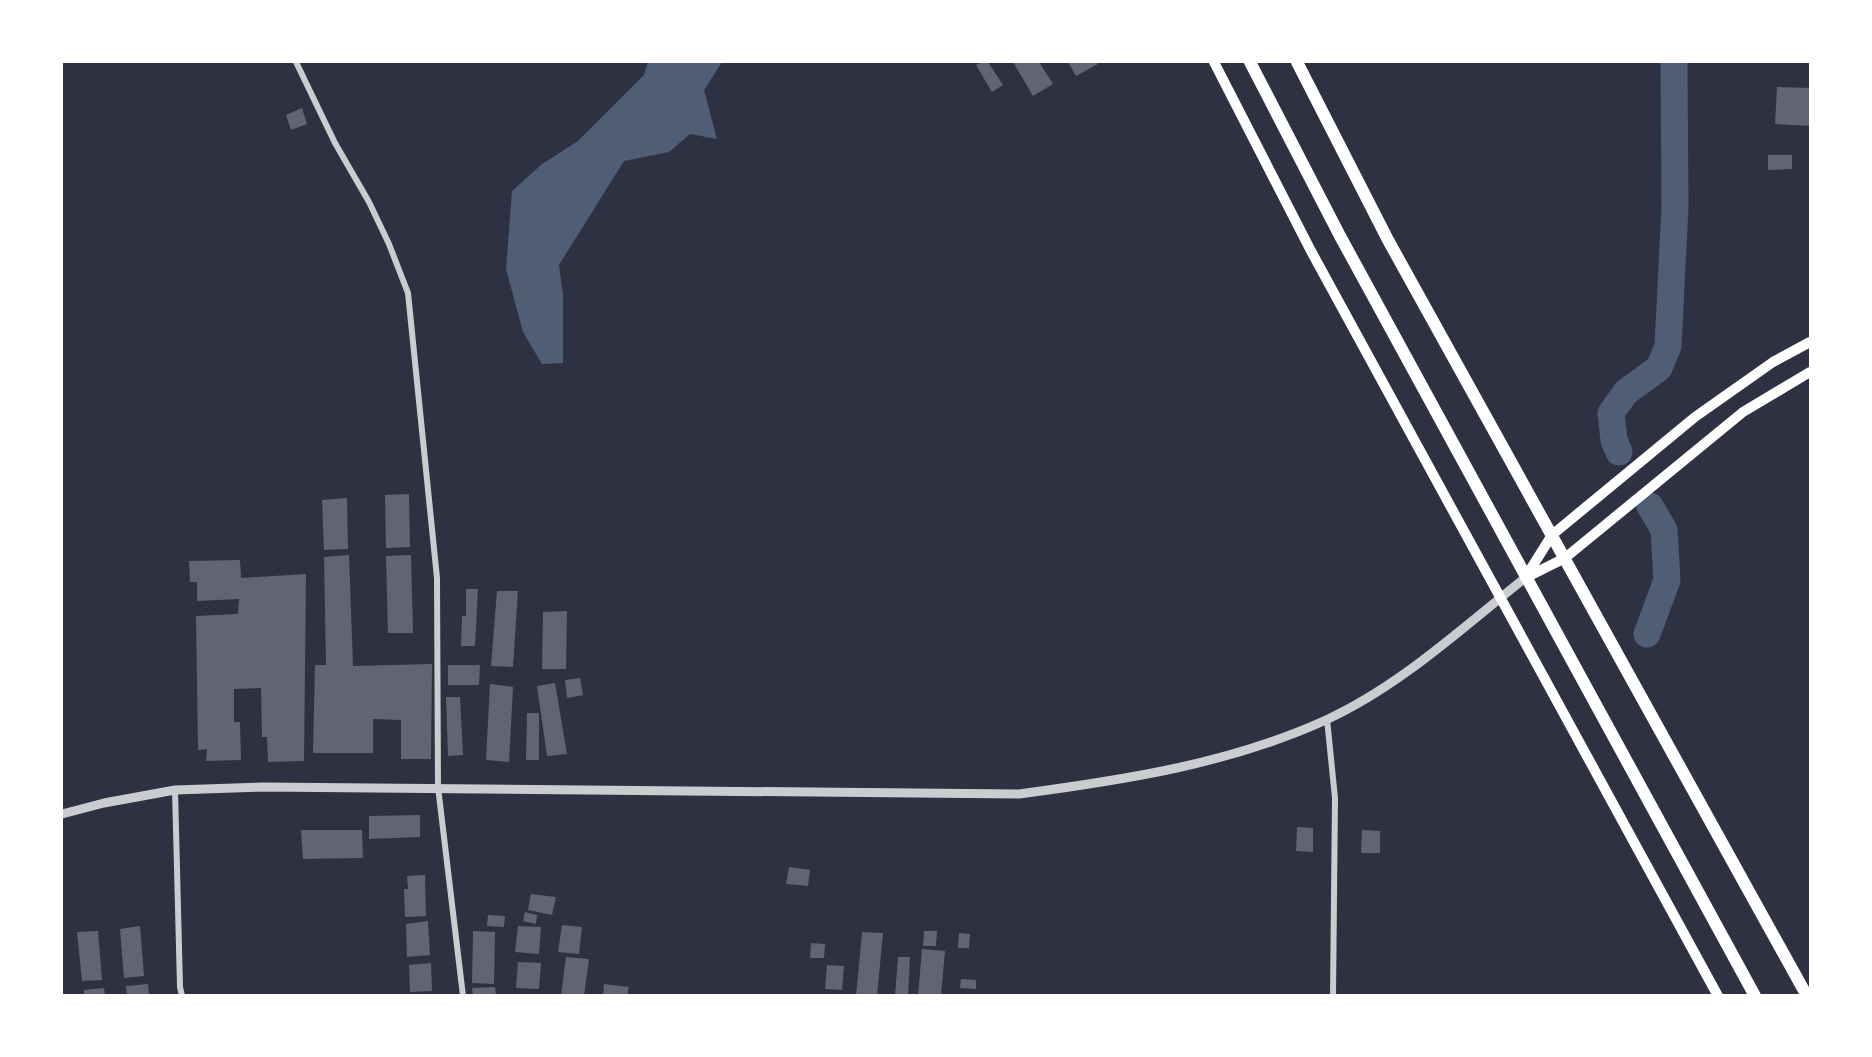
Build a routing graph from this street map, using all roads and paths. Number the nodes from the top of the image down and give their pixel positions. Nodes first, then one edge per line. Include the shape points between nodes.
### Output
1 (296, 62) edge
2 (1214, 62) edge
3 (1250, 62) edge
4 (1297, 62) edge
5 (1810, 342) edge
6 (1810, 372) edge
7 (1552, 535) junction
8 (1565, 558) junction
9 (1525, 578) junction
10 (1500, 598) junction
11 (1327, 719) junction
12 (438, 787) junction
13 (175, 790) junction
14 (62, 814) edge
15 (183, 996) edge
16 (463, 996) edge
17 (1333, 996) edge
18 (1718, 996) edge
19 (1755, 996) edge
20 (1807, 996) edge

1 - 12 street via 369,202 408,293 437,578
2 - 10 main road via 1311,251
3 - 9 main road
4 - 7 main road via 1388,240
5 - 7 main road via 1773,362 1695,417
6 - 8 main road via 1743,412
7 - 8 main road
7 - 9 main road
8 - 9 main road
8 - 20 main road
9 - 10 street
9 - 19 main road
10 - 11 street via 1395,679
10 - 18 main road
11 - 12 street via 1260,746 1188,767 1019,794
11 - 17 street via 1335,798
12 - 13 street
12 - 16 street
13 - 14 street
13 - 15 street

